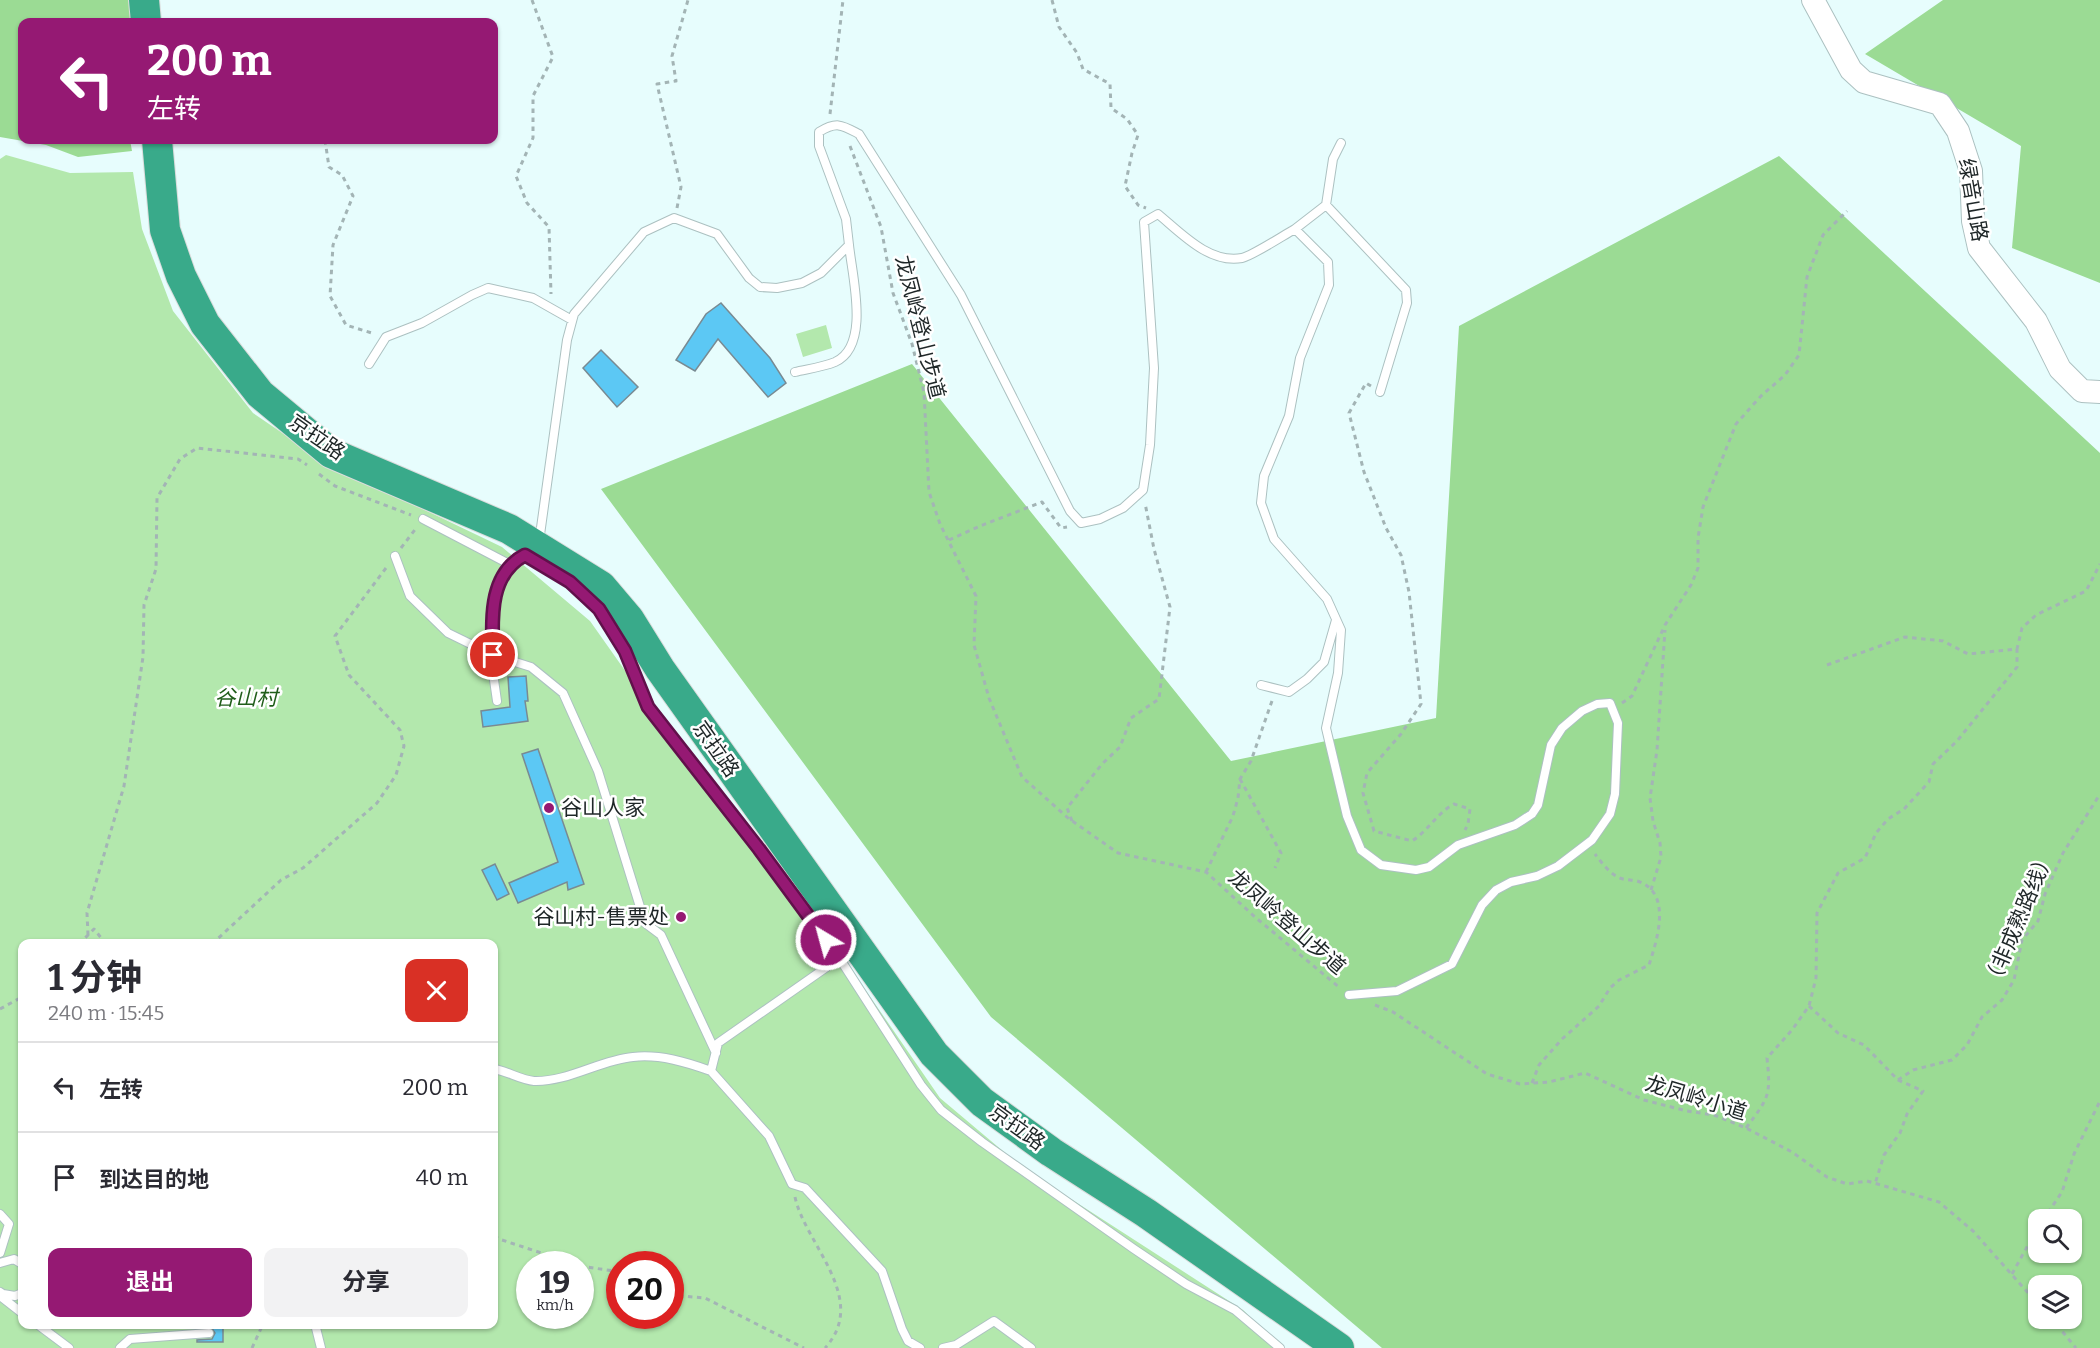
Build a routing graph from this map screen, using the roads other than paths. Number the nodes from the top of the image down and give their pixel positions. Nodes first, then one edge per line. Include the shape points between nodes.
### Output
1 (144, 0) edge
2 (1813, 0) edge
3 (146, 18) edge
4 (1341, 143) dead end
5 (157, 144) edge
6 (1326, 205) junction
7 (1296, 229) junction
8 (849, 245) junction
9 (572, 320) junction
10 (369, 364) dead end
11 (795, 372) dead end
12 (1380, 392) road end
13 (2100, 392) edge
14 (423, 519) road end
15 (532, 554) junction
16 (395, 556) road end
17 (511, 565) junction
18 (561, 577) dead end
19 (1336, 620) junction
20 (493, 655) junction
21 (1261, 685) dead end
22 (497, 701) dead end
23 (848, 953) junction
24 (1349, 995) road end
25 (716, 1053) junction
26 (498, 1070) edge
27 (711, 1071) junction
28 (0, 1214) edge
29 (0, 1252) edge
30 (18, 1262) edge
31 (0, 1263) edge
32 (0, 1294) edge
33 (18, 1295) edge
34 (18, 1310) edge
35 (1296, 1318) junction
36 (44, 1329) edge
37 (316, 1329) edge
38 (209, 1333) dead end
39 (69, 1348) edge
40 (120, 1348) edge
41 (321, 1348) edge
42 (920, 1348) edge
43 (943, 1348) edge
44 (1031, 1348) edge
45 (1280, 1348) edge
46 (1314, 1348) edge
47 (1340, 1348) edge

1 - 3 highway
2 - 13 street, 绿音山路 via 1851,70 1864,82 1940,105 1958,130 1971,171 1972,221 1979,248 2036,321 2060,369 2082,391
4 - 6 lane via 1333,159
5 - 15 highway, 京拉路 via 165,230 181,276 205,324 260,394 331,453 510,529
6 - 7 lane
6 - 12 lane via 1406,290 1407,303
7 - 8 lane via 1243,258 1222,258 1196,246 1158,214 1144,222 1154,368 1143,490 1123,508 1080,523 1070,511 961,295 859,134 842,125 829,126 819,132 819,146 846,219
7 - 19 lane via 1328,262 1329,285 1300,358 1289,416 1264,476 1261,503 1274,539 1327,599
8 - 9 lane via 821,273 802,283 760,287 717,234 675,218 644,232
8 - 11 lane via 858,323 852,348 837,361
9 - 10 lane via 533,298 488,288 386,337
9 - 15 lane
14 - 17 lane
15 - 17 lane via 514,560
15 - 23 highway, 京拉路 via 601,586 629,618
16 - 20 lane via 410,596 448,633
17 - 20 lane via 497,586 492,608
18 - 23 lane via 599,609 625,651 648,707 759,849
19 - 21 lane via 1324,662 1307,679 1288,692
19 - 24 lane via 1341,630 1338,673 1326,728 1347,816 1361,850 1381,865 1416,870 1429,867 1458,845 1515,825 1538,805 1551,745 1562,728 1597,704 1610,703 1618,723 1615,794 1610,814 1592,840 1558,867 1496,890 1482,904 1452,964 1397,991
20 - 22 lane
20 - 25 lane via 531,667 563,693 598,771 645,923 661,935
23 - 25 lane via 718,1043
23 - 35 highway, 京拉路 via 934,1054 982,1102
23 - 45 lane via 921,1085 941,1110 1134,1249 1186,1284 1235,1310
25 - 27 lane
26 - 27 lane via 532,1081 633,1057 677,1059
27 - 42 lane via 769,1136 792,1184 805,1188 882,1271 902,1329 908,1341
28 - 29 lane via 9,1224
30 - 31 lane
32 - 33 lane
32 - 34 lane
35 - 46 street
35 - 47 highway, 京拉路
36 - 39 lane
37 - 41 lane
38 - 40 lane via 130,1339
43 - 44 lane via 994,1320

